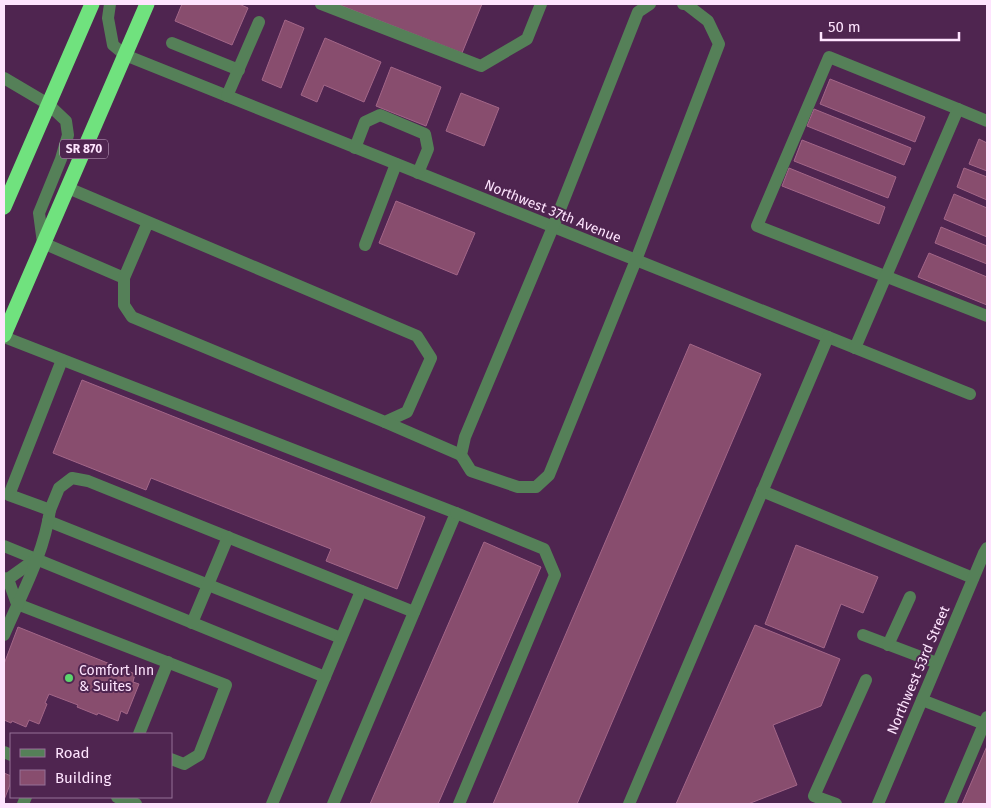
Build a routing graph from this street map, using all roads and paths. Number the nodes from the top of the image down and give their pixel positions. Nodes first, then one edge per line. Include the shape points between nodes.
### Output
1 (92, 4) edge
2 (110, 4) edge
3 (147, 4) edge
4 (321, 4) edge
5 (541, 4) edge
6 (650, 4) edge
7 (683, 4) edge
8 (259, 22) dead end
9 (172, 43) dead end
10 (125, 55) junction
11 (239, 70) junction
12 (4, 78) edge
13 (227, 96) junction
14 (48, 104) junction
15 (958, 109) junction
16 (987, 121) edge
17 (355, 148) junction
18 (396, 164) junction
19 (418, 173) junction
20 (68, 188) junction
21 (4, 207) edge
22 (148, 222) junction
23 (552, 227) junction
24 (43, 243) junction
25 (365, 245) dead end
26 (636, 260) junction
27 (886, 276) junction
28 (124, 278) junction
29 (987, 316) edge
30 (4, 336) edge
31 (828, 337) junction
32 (855, 348) junction
33 (62, 360) junction
34 (970, 394) dead end
35 (385, 422) junction
36 (461, 455) junction
37 (762, 491) junction
38 (456, 513) junction
39 (49, 516) junction
40 (228, 537) junction
41 (4, 546) edge
42 (987, 548) edge
43 (36, 559) junction
44 (6, 578) edge
45 (973, 578) junction
46 (209, 585) junction
47 (361, 591) junction
48 (910, 597) dead end
49 (17, 604) junction
50 (414, 612) junction
51 (192, 623) junction
52 (4, 635) edge
53 (862, 635) dead end
54 (341, 638) junction
55 (888, 644) junction
56 (168, 662) junction
57 (937, 663) junction
58 (325, 678) junction
59 (866, 680) dead end
60 (922, 700) junction
61 (986, 720) edge
62 (139, 733) edge
63 (172, 759) edge
64 (120, 798) edge
65 (812, 800) edge
66 (136, 804) edge
67 (272, 804) edge
68 (333, 804) edge
69 (459, 804) edge
70 (629, 804) edge
71 (836, 804) edge
72 (878, 804) edge
73 (950, 804) edge

1 - 14 highway
2 - 10 street via 108,18 114,45
3 - 10 highway, SR 870
4 - 5 street via 481,66 527,39
6 - 23 street via 638,12
7 - 26 street via 708,21 719,44
8 - 11 street
9 - 11 street
10 - 13 street, Northwest 37th Avenue
10 - 20 highway, SR 870
11 - 13 street
12 - 14 street
13 - 17 street, Northwest 37th Avenue
14 - 21 highway
14 - 24 street via 66,121 68,135 39,213
15 - 16 street
15 - 27 street
15 - 27 street via 829,57 757,226
17 - 18 street, Northwest 37th Avenue
17 - 19 street via 365,122 380,115 424,134 428,148
18 - 19 street, Northwest 37th Avenue
18 - 25 street
19 - 23 street, Northwest 37th Avenue
20 - 22 street
20 - 24 highway, SR 870
22 - 28 street
22 - 35 street via 417,336 431,358 407,412
23 - 26 street, Northwest 37th Avenue
23 - 36 street via 465,438
24 - 28 street
24 - 30 highway, SR 870
26 - 31 street, Northwest 37th Avenue
26 - 36 street via 548,475 536,487 518,487 471,471
27 - 29 street
27 - 32 street
28 - 35 street via 124,305 132,317
30 - 33 street
31 - 32 street, Northwest 37th Avenue
31 - 37 street
32 - 34 street, Northwest 37th Avenue
33 - 38 street
33 - 39 street via 9,495
35 - 36 street
37 - 45 street
37 - 70 street
38 - 50 street
38 - 69 street via 544,549 556,575
39 - 40 street via 59,488 72,478 88,481
39 - 43 street
39 - 46 street
40 - 46 street
40 - 47 street
41 - 43 street
42 - 45 street, Northwest 53rd Street
43 - 44 street
43 - 49 street
43 - 51 street
44 - 49 street
45 - 57 street, Northwest 53rd Street
46 - 51 street
46 - 54 street
47 - 50 street
47 - 54 street
48 - 55 street
49 - 52 street
49 - 56 street
50 - 68 street
51 - 58 street
53 - 55 street
54 - 58 street
55 - 57 street
56 - 62 street
56 - 63 street via 226,685 199,755 184,764
57 - 60 street, Northwest 53rd Street
58 - 67 street
59 - 65 street
60 - 61 street
60 - 72 street, Northwest 53rd Street
61 - 73 street
64 - 66 street
65 - 71 street

